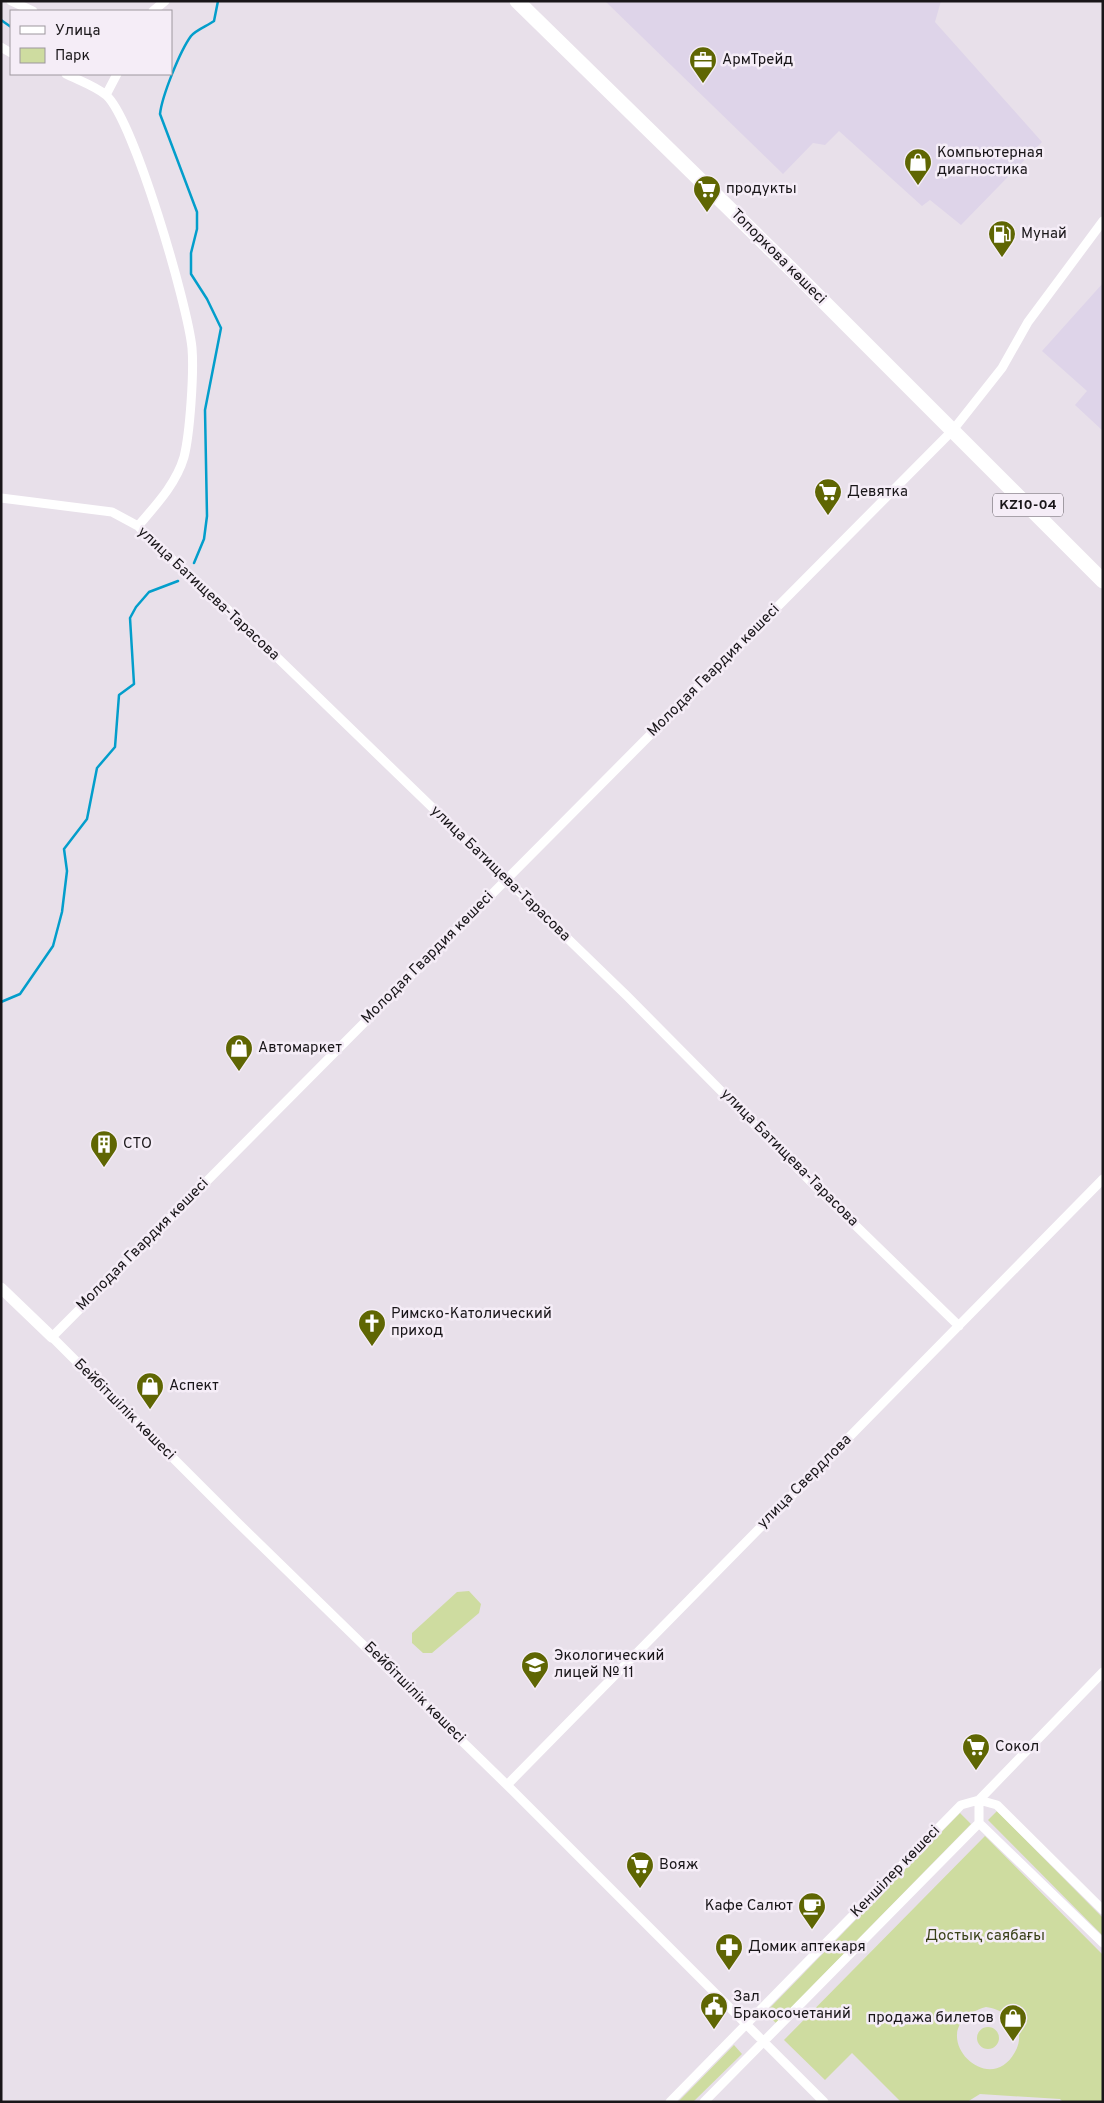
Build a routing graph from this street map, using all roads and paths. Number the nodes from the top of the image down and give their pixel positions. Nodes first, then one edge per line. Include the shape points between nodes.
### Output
1 (11, 1) edge
2 (165, 1) edge
3 (518, 1) edge
4 (31, 10) edge
5 (155, 10) edge
6 (68, 75) edge
7 (116, 75) edge
8 (106, 95) junction
9 (1103, 221) edge
10 (953, 430) junction
11 (1, 498) edge
12 (138, 526) junction
13 (1103, 581) edge
14 (506, 880) junction
15 (1103, 1180) edge
16 (1, 1288) edge
17 (959, 1326) junction
18 (52, 1337) junction
19 (1103, 1672) edge
20 (507, 1785) junction
21 (979, 1800) junction
22 (979, 1822) junction
23 (1103, 1910) edge
24 (1103, 1943) edge
25 (748, 2025) junction
26 (764, 2042) junction
27 (670, 2102) edge
28 (704, 2102) edge
29 (824, 2102) edge

1 - 4 street
2 - 5 street
3 - 10 highway, Топоркова көшесі / KZ10-04
6 - 8 street
7 - 8 street
8 - 12 street via 130,140 161,224 192,348 184,457 175,479
9 - 10 street, Молодая Гвардия көшесі via 1028,322 1002,368
10 - 13 highway, KZ10-04
10 - 14 street, Молодая Гвардия көшесі
11 - 12 street, улица Батищева-Тарасова via 112,512
12 - 14 street, улица Батищева-Тарасова
14 - 17 street, улица Батищева-Тарасова
14 - 18 street, Молодая Гвардия көшесі
15 - 17 street, улица Свердлова
16 - 18 street, Бейбітшілік көшесі
17 - 20 street, улица Свердлова
18 - 20 street, Бейбітшілік көшесі
19 - 21 street
20 - 25 street, Бейбітшілік көшесі
21 - 22 street
21 - 23 street via 997,1805
21 - 25 street, Кеншілер көшесі via 962,1805
22 - 24 street
22 - 26 street, Кеншілер көшесі
25 - 26 street, Бейбітшілік көшесі
25 - 27 street, Кеншілер көшесі
26 - 28 street, Кеншілер көшесі
26 - 29 street, Бейбітшілік көшесі

